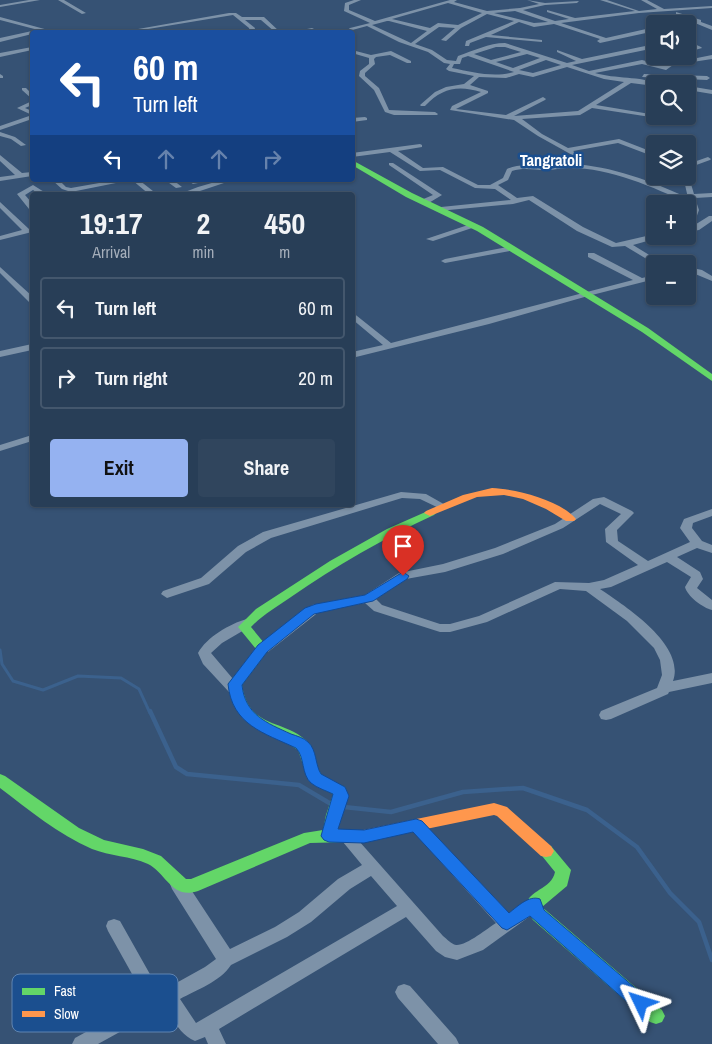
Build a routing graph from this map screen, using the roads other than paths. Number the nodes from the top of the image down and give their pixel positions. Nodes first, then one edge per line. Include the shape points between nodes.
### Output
1 (38, 0) edge
2 (60, 0) edge
3 (359, 0) edge
4 (455, 0) edge
5 (529, 0) edge
6 (602, 0) edge
7 (643, 0) edge
8 (692, 0) edge
9 (576, 1) edge
10 (448, 2) junction
11 (679, 2) dead end
12 (545, 4) junction
13 (0, 6) edge
14 (711, 7) edge
15 (518, 9) junction
16 (693, 9) junction
17 (662, 10) junction
18 (670, 10) junction
19 (549, 11) dead end
20 (487, 12) junction
21 (643, 12) junction
22 (84, 13) dead end
23 (712, 14) edge
24 (683, 15) edge
25 (396, 17) junction
26 (0, 18) edge
27 (241, 20) junction
28 (387, 20) junction
29 (574, 20) junction
30 (696, 20) edge
31 (518, 22) junction
32 (555, 22) junction
33 (696, 22) joint
34 (372, 24) junction
35 (459, 27) junction
36 (712, 28) edge
37 (433, 29) junction
38 (41, 30) edge
39 (136, 30) edge
40 (252, 30) edge
41 (276, 30) edge
42 (350, 30) edge
43 (646, 31) edge
44 (30, 33) edge
45 (486, 35) junction
46 (623, 36) junction
47 (0, 40) edge
48 (444, 40) dead end
49 (607, 40) junction
50 (540, 41) dead end
51 (596, 42) dead end
52 (646, 43) edge
53 (411, 45) junction
54 (467, 45) dead end
55 (646, 48) edge
56 (30, 49) edge
57 (559, 51) dead end
58 (355, 52) edge
59 (528, 52) junction
60 (0, 54) edge
61 (468, 54) junction
62 (372, 56) junction
63 (712, 57) edge
64 (546, 58) junction
65 (581, 60) junction
66 (696, 60) edge
67 (409, 62) dead end
68 (490, 62) junction
69 (646, 63) edge
70 (453, 64) junction
71 (566, 65) junction
72 (652, 65) edge
73 (668, 65) edge
74 (516, 71) junction
75 (590, 72) junction
76 (478, 75) junction
77 (616, 78) junction
78 (707, 78) dead end
79 (631, 80) junction
80 (646, 82) edge
81 (466, 86) junction
82 (24, 89) dead end
83 (696, 89) edge
84 (712, 92) edge
85 (30, 95) edge
86 (543, 99) dead end
87 (30, 104) edge
88 (423, 105) dead end
89 (590, 106) junction
90 (30, 112) edge
91 (435, 114) dead end
92 (646, 115) edge
93 (507, 116) junction
94 (30, 118) edge
95 (516, 118) junction
96 (365, 119) dead end
97 (355, 120) edge
98 (0, 121) edge
99 (9, 125) junction
100 (0, 128) edge
101 (0, 134) edge
102 (23, 145) dead end
103 (420, 146) dead end
104 (392, 150) junction
105 (566, 150) junction
106 (646, 152) edge
107 (574, 154) dead end
108 (355, 155) edge
109 (0, 158) edge
110 (708, 159) dead end
111 (696, 163) edge
112 (355, 164) edge
113 (391, 164) dead end
114 (30, 174) edge
115 (20, 175) junction
116 (0, 179) edge
117 (57, 182) edge
118 (117, 182) edge
119 (138, 182) edge
120 (170, 182) edge
121 (222, 182) edge
122 (495, 187) junction
123 (179, 191) edge
124 (40, 192) edge
125 (150, 192) edge
126 (712, 194) edge
127 (681, 195) edge
128 (696, 198) edge
129 (515, 200) junction
130 (424, 202) junction
131 (0, 204) edge
132 (30, 205) edge
133 (441, 209) junction
134 (712, 218) edge
135 (474, 226) junction
136 (696, 228) edge
137 (30, 230) edge
138 (0, 238) edge
139 (646, 238) edge
140 (430, 239) dead end
141 (626, 244) junction
142 (512, 248) junction
143 (591, 255) dead end
144 (646, 256) edge
145 (445, 261) dead end
146 (0, 269) edge
147 (696, 271) edge
148 (712, 279) edge
149 (646, 280) edge
150 (642, 281) junction
151 (585, 294) junction
152 (30, 298) edge
153 (355, 317) edge
154 (390, 346) junction
155 (30, 347) edge
156 (0, 354) edge
157 (355, 354) edge
158 (712, 378) edge
159 (30, 439) edge
160 (0, 448) edge
161 (443, 507) junction
162 (712, 512) edge
163 (570, 518) junction
164 (696, 543) junction
165 (712, 549) edge
166 (668, 557) junction
167 (647, 566) junction
168 (590, 587) junction
169 (167, 594) dead end
170 (368, 598) junction
171 (712, 606) edge
172 (247, 623) junction
173 (262, 649) junction
174 (712, 678) edge
175 (665, 688) junction
176 (234, 689) junction
177 (606, 715) dead end
178 (0, 780) edge
179 (416, 825) junction
180 (329, 836) junction
181 (346, 836) junction
182 (372, 867) junction
183 (178, 884) junction
184 (534, 904) junction
185 (408, 908) junction
186 (507, 923) junction
187 (114, 926) dead end
188 (225, 960) junction
189 (145, 974) edge
190 (178, 991) edge
191 (404, 992) dead end
192 (656, 1016) dead end
193 (178, 1017) edge
194 (209, 1026) junction
195 (103, 1032) edge
196 (81, 1044) edge
197 (217, 1044) edge
198 (450, 1044) edge

1 - 13 street
2 - 22 street
3 - 34 street via 347,4 346,11
4 - 10 street
5 - 12 street
6 - 21 street
7 - 17 street
8 - 14 street
9 - 12 street
10 - 20 street
10 - 25 street
11 - 16 street
12 - 15 street
14 - 16 street
15 - 20 street
15 - 32 street
16 - 18 street
16 - 23 street
17 - 18 street
17 - 21 street
18 - 24 street
19 - 29 street
20 - 31 street
20 - 35 street
21 - 29 street
25 - 28 street
25 - 37 street
26 - 38 street
27 - 39 street via 229,14
27 - 40 street
27 - 41 street via 262,18
28 - 34 street
28 - 37 street
29 - 32 street
30 - 33 street via 699,21
31 - 32 street via 534,25
31 - 45 street
32 - 49 street
33 - 36 street
34 - 42 street
34 - 53 street
35 - 37 street via 440,24
35 - 48 street
37 - 53 street
43 - 46 street
44 - 47 street
45 - 50 street
45 - 54 street via 467,42
46 - 49 street
46 - 52 street
49 - 51 street
53 - 70 street
55 - 65 street
56 - 60 street
57 - 65 street
58 - 62 street
59 - 61 street via 502,44
59 - 64 street
59 - 68 street
61 - 68 street
61 - 70 street
62 - 67 street via 391,53
62 - 91 street via 372,64 362,72 362,76 377,89 387,111
63 - 66 street
64 - 71 street
64 - 74 street
65 - 71 street
68 - 74 street
69 - 75 street
70 - 76 street via 449,69
71 - 74 street via 533,75
71 - 75 street
72 - 73 street via 669,68
74 - 76 street via 506,76
75 - 77 street
76 - 81 street
77 - 78 street
77 - 79 street
79 - 80 street
79 - 89 street
81 - 88 street via 455,86 437,93
81 - 93 street via 486,93 452,110
82 - 85 street
83 - 84 street
86 - 93 street
87 - 90 street via 20,108
89 - 92 street
89 - 95 street via 577,114
93 - 95 street
94 - 99 street
95 - 105 street
96 - 97 street
98 - 99 street
99 - 100 street
101 - 102 street
103 - 104 street
104 - 108 street
104 - 122 street via 422,170 441,168 477,187
105 - 106 street via 619,141
105 - 107 street
109 - 115 street
110 - 111 street
112 - 130 street
113 - 130 street via 438,195
114 - 115 street
115 - 116 street
117 - 118 street via 71,190
119 - 125 street
120 - 123 street
121 - 123 street
122 - 127 street via 494,184 506,178 508,171 518,166 569,166 632,177
122 - 129 street
124 - 132 street via 33,188 21,194
126 - 128 street
129 - 133 street
129 - 141 street via 530,198 594,236 615,245
130 - 133 street
131 - 137 street
133 - 135 street
134 - 136 street
135 - 140 street
135 - 142 street
137 - 138 street
139 - 141 street
141 - 144 street
142 - 145 street
142 - 151 street
143 - 150 street
146 - 152 street
147 - 148 street
149 - 150 street
150 - 151 street
151 - 154 street
151 - 158 street via 645,330
153 - 154 street
154 - 157 street
155 - 156 street
159 - 160 street
161 - 163 street via 476,494 497,491 543,502
161 - 169 street via 422,496 401,495 267,535 242,549 205,581
161 - 172 street via 406,523 345,558
162 - 164 street via 686,525
163 - 167 street via 604,500 626,511 628,513 611,529 612,542
163 - 170 street via 559,526 499,551 445,568 403,576
164 - 165 street
164 - 166 street
166 - 167 street
166 - 171 street via 696,575 692,590
167 - 168 street via 607,584
168 - 170 street via 559,585 450,628 440,628 378,608
168 - 175 street via 647,630 669,663
170 - 173 street via 316,608
172 - 173 street via 246,631
172 - 176 street via 217,640 204,652 208,661
173 - 176 street
174 - 175 street
175 - 177 street
176 - 180 street via 246,716 305,748 316,778 340,791
178 - 183 street via 65,826 100,845 158,862
179 - 181 street via 364,836
179 - 184 street via 494,809 509,815 563,870 561,881
179 - 186 street
180 - 181 street
180 - 183 street via 309,837 278,848 192,886
181 - 182 street
182 - 185 street
182 - 188 street via 344,884 305,917
183 - 188 street
184 - 186 street
184 - 192 street via 539,915
185 - 186 street via 437,942 454,953 475,946
185 - 194 street
187 - 189 street
188 - 190 street via 211,973
191 - 198 street
193 - 194 street via 195,1032
194 - 197 street
195 - 196 street

